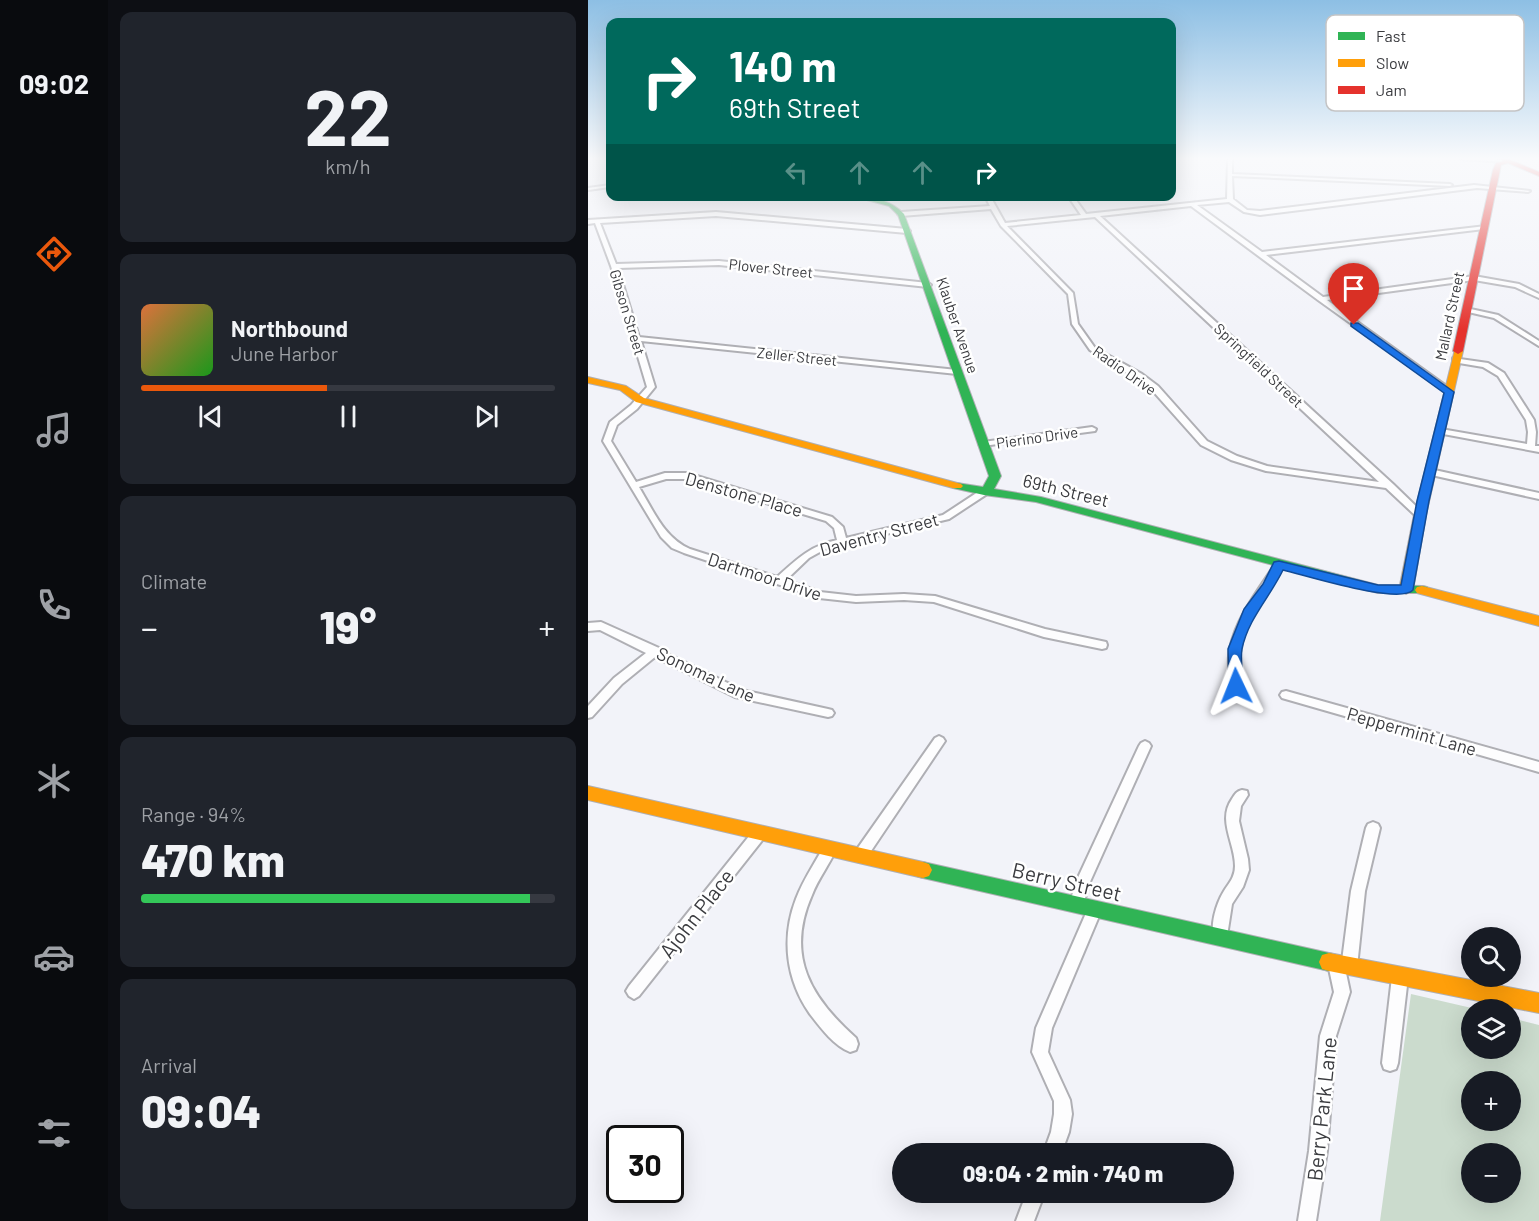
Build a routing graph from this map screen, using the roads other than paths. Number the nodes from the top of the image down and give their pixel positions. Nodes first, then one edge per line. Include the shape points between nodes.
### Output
1 (683, 216) edge
2 (739, 216) edge
3 (902, 216) edge
4 (998, 216) edge
5 (1084, 216) edge
6 (1097, 216) edge
7 (1209, 216) edge
8 (1485, 216) edge
9 (597, 221) junction
10 (588, 222) edge
11 (1003, 225) junction
12 (1484, 226) junction
13 (908, 231) junction
14 (1262, 254) junction
15 (614, 266) junction
16 (1474, 278) junction
17 (928, 285) junction
18 (1539, 296) edge
19 (1320, 299) junction
20 (1466, 310) junction
21 (637, 339) junction
22 (1539, 344) edge
23 (1456, 360) junction
24 (957, 372) junction
25 (588, 380) edge
26 (1449, 392) junction
27 (640, 400) junction
28 (1092, 429) dead end
29 (1441, 431) junction
30 (983, 444) junction
31 (1535, 448) edge
32 (1430, 472) junction
33 (633, 486) junction
34 (1390, 486) junction
35 (984, 492) junction
36 (1539, 496) edge
37 (1420, 515) junction
38 (843, 542) junction
39 (1279, 565) junction
40 (778, 582) junction
41 (1406, 590) junction
42 (1539, 621) edge
43 (588, 627) edge
44 (1102, 645) dead end
45 (655, 651) junction
46 (1236, 686) dead end
47 (1286, 695) dead end
48 (828, 713) dead end
49 (588, 714) edge
50 (939, 741) dead end
51 (1145, 746) dead end
52 (1539, 767) edge
53 (588, 793) edge
54 (1242, 795) dead end
55 (1373, 828) dead end
56 (759, 834) junction
57 (829, 850) junction
58 (860, 856) junction
59 (1077, 904) junction
60 (1095, 909) junction
61 (1220, 936) junction
62 (1343, 965) junction
63 (1400, 977) junction
64 (634, 991) dead end
65 (1539, 1003) edge
66 (850, 1044) dead end
67 (1390, 1064) dead end
68 (1056, 1143) edge
69 (1032, 1203) edge
70 (1025, 1221) edge
71 (1307, 1221) edge

1 - 9 street
2 - 13 street
3 - 13 street, Klauber Avenue
4 - 11 street, Radio Drive
5 - 11 street
6 - 34 street, Springfield Street
7 - 14 street
8 - 12 street, Mallard Street
9 - 10 street
9 - 15 street, Gibson Street
11 - 34 street, Radio Drive via 1071,294 1075,324 1092,349 1155,388 1203,443 1266,468
12 - 14 street
12 - 16 street, Mallard Street
13 - 17 street, Klauber Avenue
14 - 19 street
15 - 17 street, Plover Street via 720,263
15 - 21 street, Gibson Street
16 - 18 street via 1517,285
16 - 19 street
16 - 20 street, Mallard Street
17 - 24 street, Klauber Avenue
19 - 26 street
20 - 22 street via 1497,316
20 - 23 street, Mallard Street
21 - 24 street, Zeller Street
21 - 27 street, Gibson Street via 651,387
23 - 26 street, Mallard Street
23 - 31 street via 1485,365 1501,375 1530,420
24 - 30 street, Klauber Avenue
25 - 27 street, 69th Street via 623,388
26 - 29 street, Mallard Street
27 - 33 street, Dartmoor Drive via 617,420 607,437
27 - 35 street, 69th Street
28 - 30 street, Pierino Drive
29 - 31 street
29 - 32 street, Mallard Street
30 - 35 street, Klauber Avenue via 995,476
32 - 36 street
32 - 37 street, Mallard Street
33 - 38 street, Denstone Place via 665,476 687,476 829,519 838,527
33 - 40 street, Dartmoor Drive via 675,546
34 - 37 street, Springfield Street
35 - 38 street, Daventry Street via 946,517
35 - 39 street, 69th Street via 1037,499
37 - 41 street, Mallard Street
38 - 40 street, Daventry Street via 812,552
39 - 41 street, 69th Street via 1378,589
39 - 46 street via 1269,586 1250,609 1235,649
40 - 44 street, Dartmoor Drive via 844,598 935,599 1044,633
41 - 42 street, 69th Street via 1421,590
43 - 45 street, Sonoma Lane via 601,626
45 - 48 street, Sonoma Lane via 739,694
45 - 49 street via 618,681
47 - 52 street, Peppermint Lane
50 - 58 street
51 - 59 street via 1082,884
53 - 56 street, Berry Street
54 - 61 street via 1231,811 1242,849 1242,872 1238,886 1227,898
55 - 62 street, Berry Park Lane
56 - 57 street, Berry Street
56 - 64 street, Ajohn Place
57 - 58 street, Berry Street
57 - 66 street via 800,907 795,955 809,1002 829,1027
58 - 59 street, Berry Street
59 - 60 street, Berry Street
60 - 61 street, Berry Street
60 - 68 street via 1044,1028 1040,1052 1062,1100
61 - 62 street, Berry Street
62 - 63 street, Berry Street
62 - 71 street, Berry Park Lane via 1342,992 1328,1036 1318,1151
63 - 65 street, Berry Street
63 - 67 street
69 - 70 street

